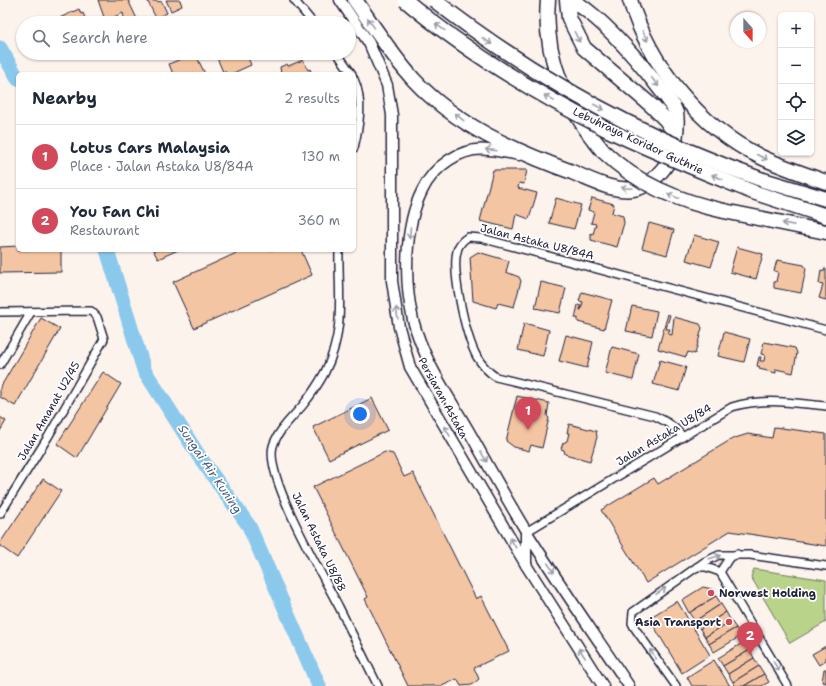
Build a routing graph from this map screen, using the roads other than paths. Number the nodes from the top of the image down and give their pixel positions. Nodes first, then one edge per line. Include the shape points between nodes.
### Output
1 (294, 0) edge
2 (340, 0) edge
3 (355, 0) edge
4 (404, 0) edge
5 (434, 0) edge
6 (548, 0) edge
7 (567, 0) edge
8 (572, 0) edge
9 (630, 0) edge
10 (307, 16) edge
11 (351, 16) edge
12 (356, 24) edge
13 (342, 60) edge
14 (351, 72) edge
15 (356, 86) edge
16 (675, 134) junction
17 (356, 140) edge
18 (529, 156) junction
19 (826, 182) edge
20 (826, 199) edge
21 (826, 216) edge
22 (826, 232) edge
23 (339, 252) edge
24 (0, 312) edge
25 (32, 312) junction
26 (826, 330) edge
27 (0, 365) edge
28 (826, 406) edge
29 (682, 436) junction
30 (0, 514) edge
31 (526, 532) junction
32 (737, 554) junction
33 (526, 566) junction
34 (826, 566) edge
35 (697, 568) junction
36 (720, 572) junction
37 (378, 686) edge
38 (603, 686) edge
39 (630, 686) edge
40 (676, 686) edge
41 (788, 686) edge

1 - 10 street
11 -> 2 main road, Persiaran Astaka
18 -> 3 highway via 479,131 426,91 390,51
21 -> 4 highway, Lebuhraya Koridor Guthrie, bridge via 753,192 636,143 560,105 476,53
5 -> 20 highway, Lebuhraya Koridor Guthrie, bridge via 489,42 592,104 676,144 763,180
22 -> 6 highway, bridge via 702,206 656,190 625,170 603,151 580,120 560,83 551,51
7 -> 16 highway via 569,18 584,48 652,106
8 -> 16 highway via 634,56 665,95 676,112
9 -> 19 highway via 646,40 663,70 697,111 718,129 761,157
33 -> 12 main road, Persiaran Astaka via 410,367 399,327 392,281 392,115 388,84 369,43
13 - 14 street
15 - 17 street via 360,123
16 -> 18 highway via 672,154 665,168 639,188 605,185
18 -> 31 main road, Persiaran Astaka via 481,150 454,158 438,168 427,180 416,203 410,230 407,279 414,321 428,360
23 - 37 street, Jalan Astaka U8/88 via 341,315 338,336 325,371 304,403 278,434 272,457 291,514
24 - 25 street
25 - 27 street
25 - 30 street, Jalan Amanat U2/45 via 91,311 98,317 104,339
26 - 29 street, Jalan Astaka U8/84A via 481,238 468,237 461,242 457,249 456,264 461,307 476,356 490,373 496,377 655,416 677,428
28 - 29 street, Jalan Astaka U8/84 via 763,400 748,402 732,407
29 - 31 street, Jalan Astaka U8/84
31 - 33 main road
31 -> 39 main road, Persiaran Astaka
32 - 34 street
35 -> 32 street via 715,556
32 - 36 street via 729,558
38 -> 33 main road, Persiaran Astaka
35 - 36 street via 706,567
40 -> 35 street via 634,627 631,616 649,600
36 -> 41 street

